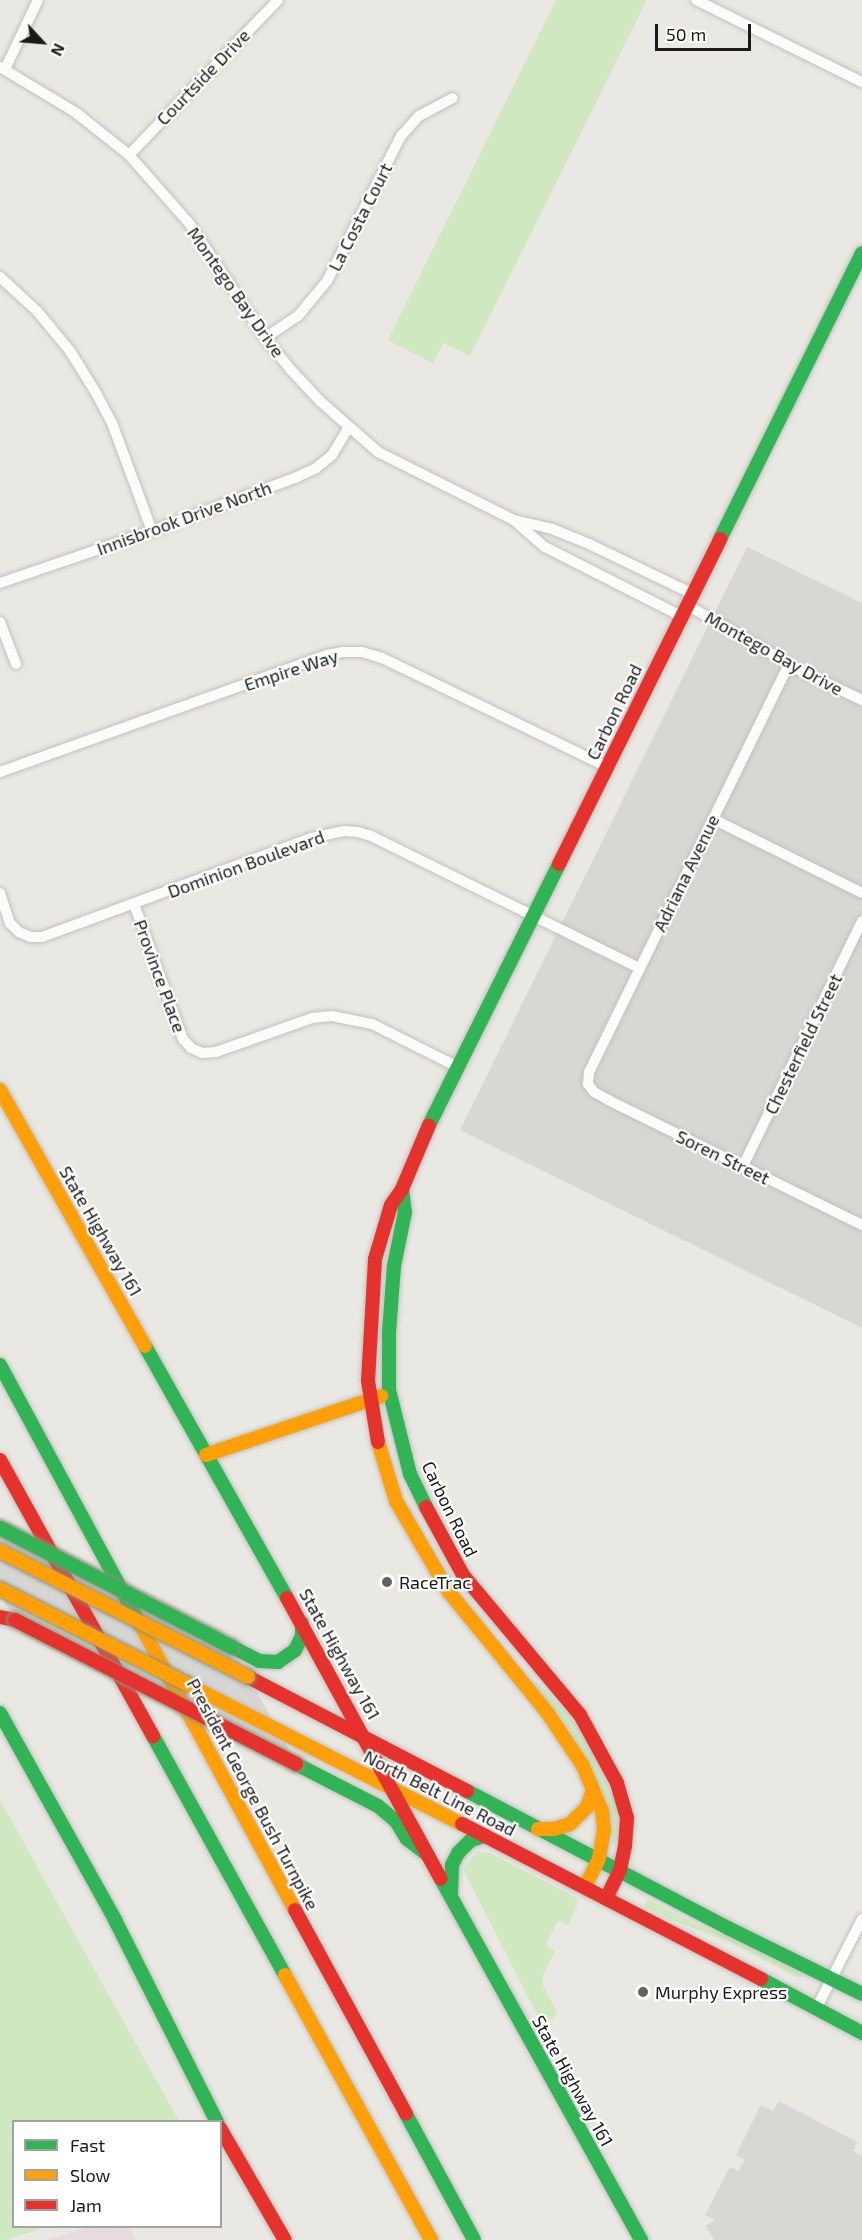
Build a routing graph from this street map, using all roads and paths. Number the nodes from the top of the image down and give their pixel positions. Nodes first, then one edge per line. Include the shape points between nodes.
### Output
1 (38, 0) edge
2 (278, 0) edge
3 (696, 0) edge
4 (2, 68) edge
5 (862, 82) edge
6 (453, 98) dead end
7 (129, 155) junction
8 (862, 253) edge
9 (0, 277) edge
10 (265, 338) junction
11 (349, 427) junction
12 (513, 520) junction
13 (152, 531) junction
14 (0, 583) edge
15 (687, 605) junction
16 (0, 622) edge
17 (16, 664) dead end
18 (789, 664) junction
19 (862, 700) edge
20 (607, 767) junction
21 (0, 772) edge
22 (713, 819) junction
23 (0, 893) edge
24 (862, 893) edge
25 (134, 904) junction
26 (532, 916) junction
27 (862, 921) edge
28 (639, 968) junction
29 (458, 1067) junction
30 (588, 1084) joint
31 (0, 1090) edge
32 (743, 1166) junction
33 (402, 1189) junction
34 (862, 1225) edge
35 (0, 1365) edge
36 (390, 1394) junction
37 (371, 1398) junction
38 (206, 1455) junction
39 (0, 1460) edge
40 (0, 1528) edge
41 (0, 1551) edge
42 (0, 1589) edge
43 (483, 1601) junction
44 (466, 1615) junction
45 (0, 1617) edge
46 (302, 1623) junction
47 (0, 1713) edge
48 (366, 1738) junction
49 (394, 1788) junction
50 (593, 1790) junction
51 (538, 1829) junction
52 (485, 1836) junction
53 (430, 1856) junction
54 (599, 1859) junction
55 (620, 1870) junction
56 (585, 1887) junction
57 (451, 1894) junction
58 (606, 1899) junction
59 (862, 1919) edge
60 (832, 1978) junction
61 (862, 1994) edge
62 (816, 2009) junction
63 (862, 2033) edge
64 (216, 2120) edge
65 (222, 2131) edge
66 (285, 2240) edge
67 (431, 2240) edge
68 (474, 2240) edge
69 (641, 2240) edge

1 - 4 street
2 - 7 street, Courtside Drive
3 - 5 street
4 - 7 street, Montego Bay Drive via 75,112
6 - 10 street, La Costa Court via 419,116 401,136 327,280 298,316
7 - 10 street, Montego Bay Drive via 189,223
8 - 15 main road, Carbon Road
9 - 13 street via 38,311 70,351 96,393 112,423
10 - 11 street, Montego Bay Drive via 320,401
11 - 12 street, Montego Bay Drive via 378,452
11 - 13 street, Innisbrook Drive North via 332,454 316,468
12 - 15 street, Montego Bay Drive via 545,547
12 - 15 street, Montego Bay Drive via 588,543
13 - 14 street, Innisbrook Drive North
15 - 18 street, Montego Bay Drive
15 - 20 main road, Carbon Road
16 - 17 street
18 - 19 street, Montego Bay Drive
18 - 22 street, Adriana Avenue
20 - 21 street, Empire Way via 382,658 343,652
20 - 26 main road, Carbon Road
22 - 24 street
22 - 28 street, Adriana Avenue
23 - 25 street, Dominion Boulevard via 10,923 30,937 42,937
25 - 26 street, Dominion Boulevard via 311,838 344,831 371,836
25 - 29 street, Province Place via 183,1039 191,1048 202,1053 216,1052 312,1018 332,1016 372,1024
26 - 28 street, Dominion Boulevard
26 - 29 main road, Carbon Road
27 - 32 street, Chesterfield Street
28 - 30 street, Adriana Avenue via 589,1072
29 - 33 main road, Carbon Road via 416,1151
30 - 32 street, Soren Street via 610,1101
31 - 38 main road, State Highway 161
32 - 34 street, Soren Street
33 - 36 main road, Carbon Road via 405,1212 394,1266 388,1332
33 - 37 main road, Carbon Road via 391,1204 374,1267 368,1381
35 - 68 main road, President George Bush Turnpike
36 - 37 main road
36 - 43 main road, Carbon Road via 410,1474 420,1497 463,1575
37 - 38 main road
37 - 44 main road, Carbon Road via 378,1444 396,1501 434,1569
38 - 46 main road, State Highway 161
39 - 67 main road
40 - 46 main road, bridge via 259,1661 278,1662 295,1650 302,1636
41 - 48 main road, North Belt Line Road, bridge
42 - 49 main road, North Belt Line Road, bridge
43 - 44 main road
43 - 55 main road, Carbon Road via 580,1716 609,1765 627,1818
44 - 50 main road, Carbon Road via 564,1736
45 - 53 main road, bridge via 15,1620 378,1806 396,1821 407,1839
46 - 48 main road, State Highway 161
47 - 64 main road via 115,1920
48 - 49 main road, State Highway 161
48 - 51 main road, North Belt Line Road
49 - 52 main road, North Belt Line Road
49 - 53 main road, State Highway 161
50 - 51 main road via 587,1807 570,1824 554,1830
50 - 54 main road, Carbon Road via 603,1821
51 - 54 main road, North Belt Line Road
52 - 56 main road, North Belt Line Road
52 - 57 main road via 471,1840 458,1853 452,1865
53 - 57 main road, State Highway 161
54 - 55 main road, North Belt Line Road
54 - 56 main road, Carbon Road
55 - 58 main road, Carbon Road
55 - 60 main road, North Belt Line Road
56 - 58 main road, North Belt Line Road
57 - 69 main road, State Highway 161
58 - 62 main road, North Belt Line Road
59 - 60 street
60 - 61 main road, North Belt Line Road
60 - 62 street
62 - 63 main road, North Belt Line Road
65 - 66 main road

